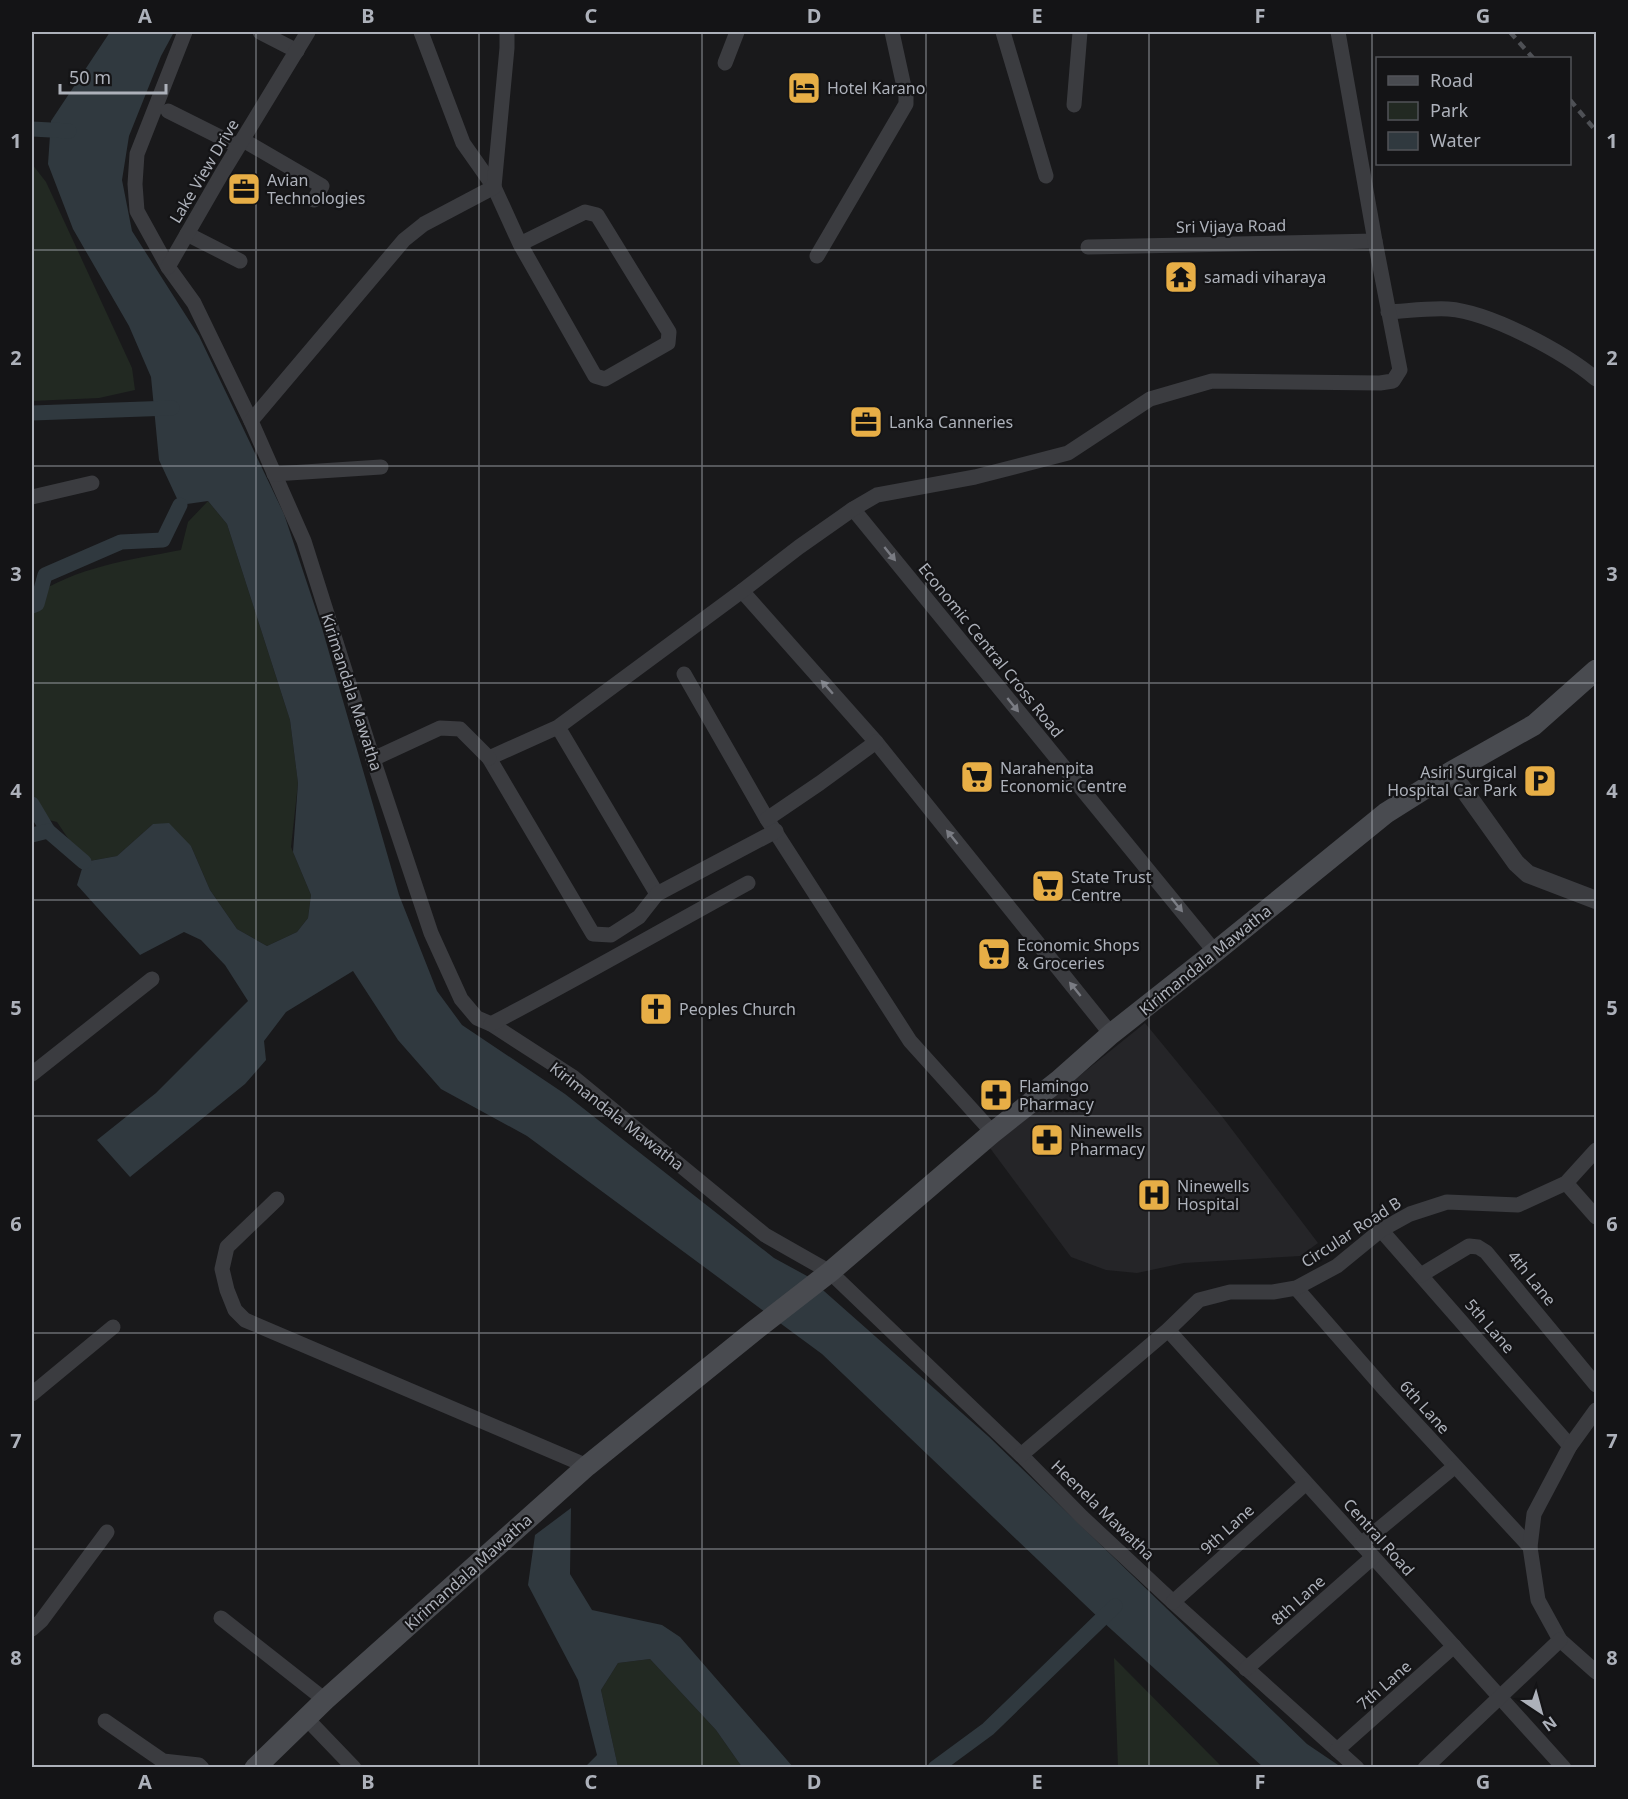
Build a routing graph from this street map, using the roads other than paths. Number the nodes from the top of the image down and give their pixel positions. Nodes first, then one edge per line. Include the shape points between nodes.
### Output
1 (185, 32) edge
2 (260, 32) edge
3 (308, 32) edge
4 (421, 32) edge
5 (507, 32) edge
6 (737, 32) edge
7 (892, 32) edge
8 (1003, 32) edge
9 (1080, 32) edge
10 (1338, 32) edge
11 (297, 51) junction
12 (725, 63) dead end
13 (1074, 105) dead end
14 (168, 111) dead end
15 (240, 143) junction
16 (1046, 176) dead end
17 (494, 187) junction
18 (314, 200) dead end
19 (187, 234) junction
20 (1375, 241) junction
21 (520, 244) junction
22 (1089, 247) dead end
23 (817, 256) dead end
24 (240, 261) dead end
25 (168, 267) junction
26 (1388, 312) junction
27 (1596, 379) edge
28 (251, 421) junction
29 (381, 467) dead end
30 (274, 474) junction
31 (92, 483) dead end
32 (32, 497) edge
33 (853, 509) junction
34 (742, 591) junction
35 (1596, 670) edge
36 (684, 674) dead end
37 (558, 727) junction
38 (876, 742) junction
39 (489, 758) junction
40 (373, 759) junction
41 (1451, 772) junction
42 (771, 825) junction
43 (748, 883) dead end
44 (657, 894) junction
45 (1596, 900) edge
46 (1215, 952) junction
47 (152, 979) dead end
48 (491, 1024) junction
49 (1111, 1034) junction
50 (32, 1074) edge
51 (993, 1133) junction
52 (1596, 1150) edge
53 (1566, 1183) junction
54 (277, 1199) dead end
55 (1596, 1217) edge
56 (1381, 1230) junction
57 (830, 1272) junction
58 (1421, 1275) junction
59 (1296, 1288) junction
60 (113, 1327) dead end
61 (1168, 1330) junction
62 (1596, 1385) edge
63 (32, 1394) edge
64 (1596, 1410) edge
65 (1570, 1446) junction
66 (1021, 1455) junction
67 (587, 1466) junction
68 (1454, 1467) junction
69 (1305, 1484) junction
70 (107, 1532) dead end
71 (1361, 1544) junction
72 (1530, 1547) junction
73 (1373, 1557) junction
74 (1173, 1602) junction
75 (221, 1618) dead end
76 (32, 1629) edge
77 (1560, 1640) junction
78 (1454, 1647) junction
79 (1246, 1669) junction
80 (1596, 1672) edge
81 (1500, 1698) junction
82 (325, 1700) junction
83 (306, 1718) junction
84 (105, 1721) dead end
85 (1337, 1750) junction
86 (202, 1767) edge
87 (255, 1767) edge
88 (354, 1767) edge
89 (1357, 1767) edge
90 (1425, 1767) edge
91 (1563, 1767) edge

1 - 25 street, Kirimandala Mawatha via 136,164 137,211
2 - 11 street
3 - 11 street, Lake View Drive
4 - 17 street via 463,143
5 - 17 street
6 - 12 street
7 - 23 street via 906,104
8 - 16 street
9 - 13 street
10 - 20 street
11 - 15 street, Lake View Drive
14 - 15 street
15 - 18 street via 322,186
15 - 19 street, Lake View Drive
17 - 21 street
17 - 28 street via 424,224 404,240
19 - 24 street
19 - 25 street, Lake View Drive
20 - 22 street, Sri Vijaya Road
20 - 26 street
21 - 21 street via 585,212 597,215 669,332 668,343 605,379 595,376
25 - 28 street, Kirimandala Mawatha via 194,303
26 - 27 street via 1447,309 1473,313 1536,341
26 - 33 street via 1400,370 1393,381 1212,381 1150,399 1068,453 975,477 877,495
28 - 30 street, Kirimandala Mawatha
29 - 30 street
30 - 40 street, Kirimandala Mawatha via 304,541
31 - 32 street
33 - 34 street
33 -> 46 street, Economic Central Cross Road
34 - 37 street
38 -> 34 street
35 - 41 main road, Kirimandala Mawatha via 1534,725
36 - 42 street
37 - 39 street
37 - 44 street
38 - 42 street
49 -> 38 street
39 - 40 street via 460,729 440,728
39 - 44 street via 593,934 611,935 639,917
40 - 48 street, Kirimandala Mawatha via 436,942 461,999 477,1018
41 - 45 street via 1528,874
41 - 46 main road, Kirimandala Mawatha via 1386,813
42 - 44 street
42 - 51 street via 909,1041
43 - 48 street
46 - 49 main road, Kirimandala Mawatha
47 - 50 street
48 - 57 street, Kirimandala Mawatha via 573,1077 765,1235
49 - 51 main road, Kirimandala Mawatha
51 - 57 main road, Kirimandala Mawatha
52 - 53 street, Circular Road B
53 - 55 street
53 - 56 street, Circular Road B via 1518,1205 1448,1202 1410,1214
54 - 67 street via 227,1247 222,1269 227,1290 235,1310 245,1320
56 - 58 street, 5th Lane
56 - 59 street, Circular Road B via 1337,1266
57 - 66 street, Heenela Mawatha
57 - 67 main road, Kirimandala Mawatha
58 - 62 street, 4th Lane via 1469,1246 1486,1252
58 - 65 street, 5th Lane
59 - 61 street, Circular Road B via 1230,1292 1199,1300
59 - 68 street, 6th Lane
60 - 63 street
61 - 66 street, Circular Road B
61 - 69 street, Central Road
64 - 65 street
65 - 72 street via 1534,1514
66 - 74 street, Heenela Mawatha
67 - 82 main road, Kirimandala Mawatha
68 - 71 street
68 - 72 street, 6th Lane
69 - 71 street, Central Road
69 - 74 street, 9th Lane
70 - 76 street
71 - 73 street, Central Road
72 - 77 street via 1538,1600
73 - 78 street, Central Road
73 - 79 street, 8th Lane
74 - 79 street, Heenela Mawatha
75 - 82 street
77 - 80 street
77 - 81 street
78 - 81 street, Central Road
78 - 85 street, 7th Lane
79 - 85 street, Heenela Mawatha
81 - 90 street
81 - 91 street, Central Road
82 - 83 main road, Kirimandala Mawatha
83 - 87 main road, Kirimandala Mawatha
83 - 88 street
84 - 86 street via 163,1761
85 - 89 street, Heenela Mawatha

